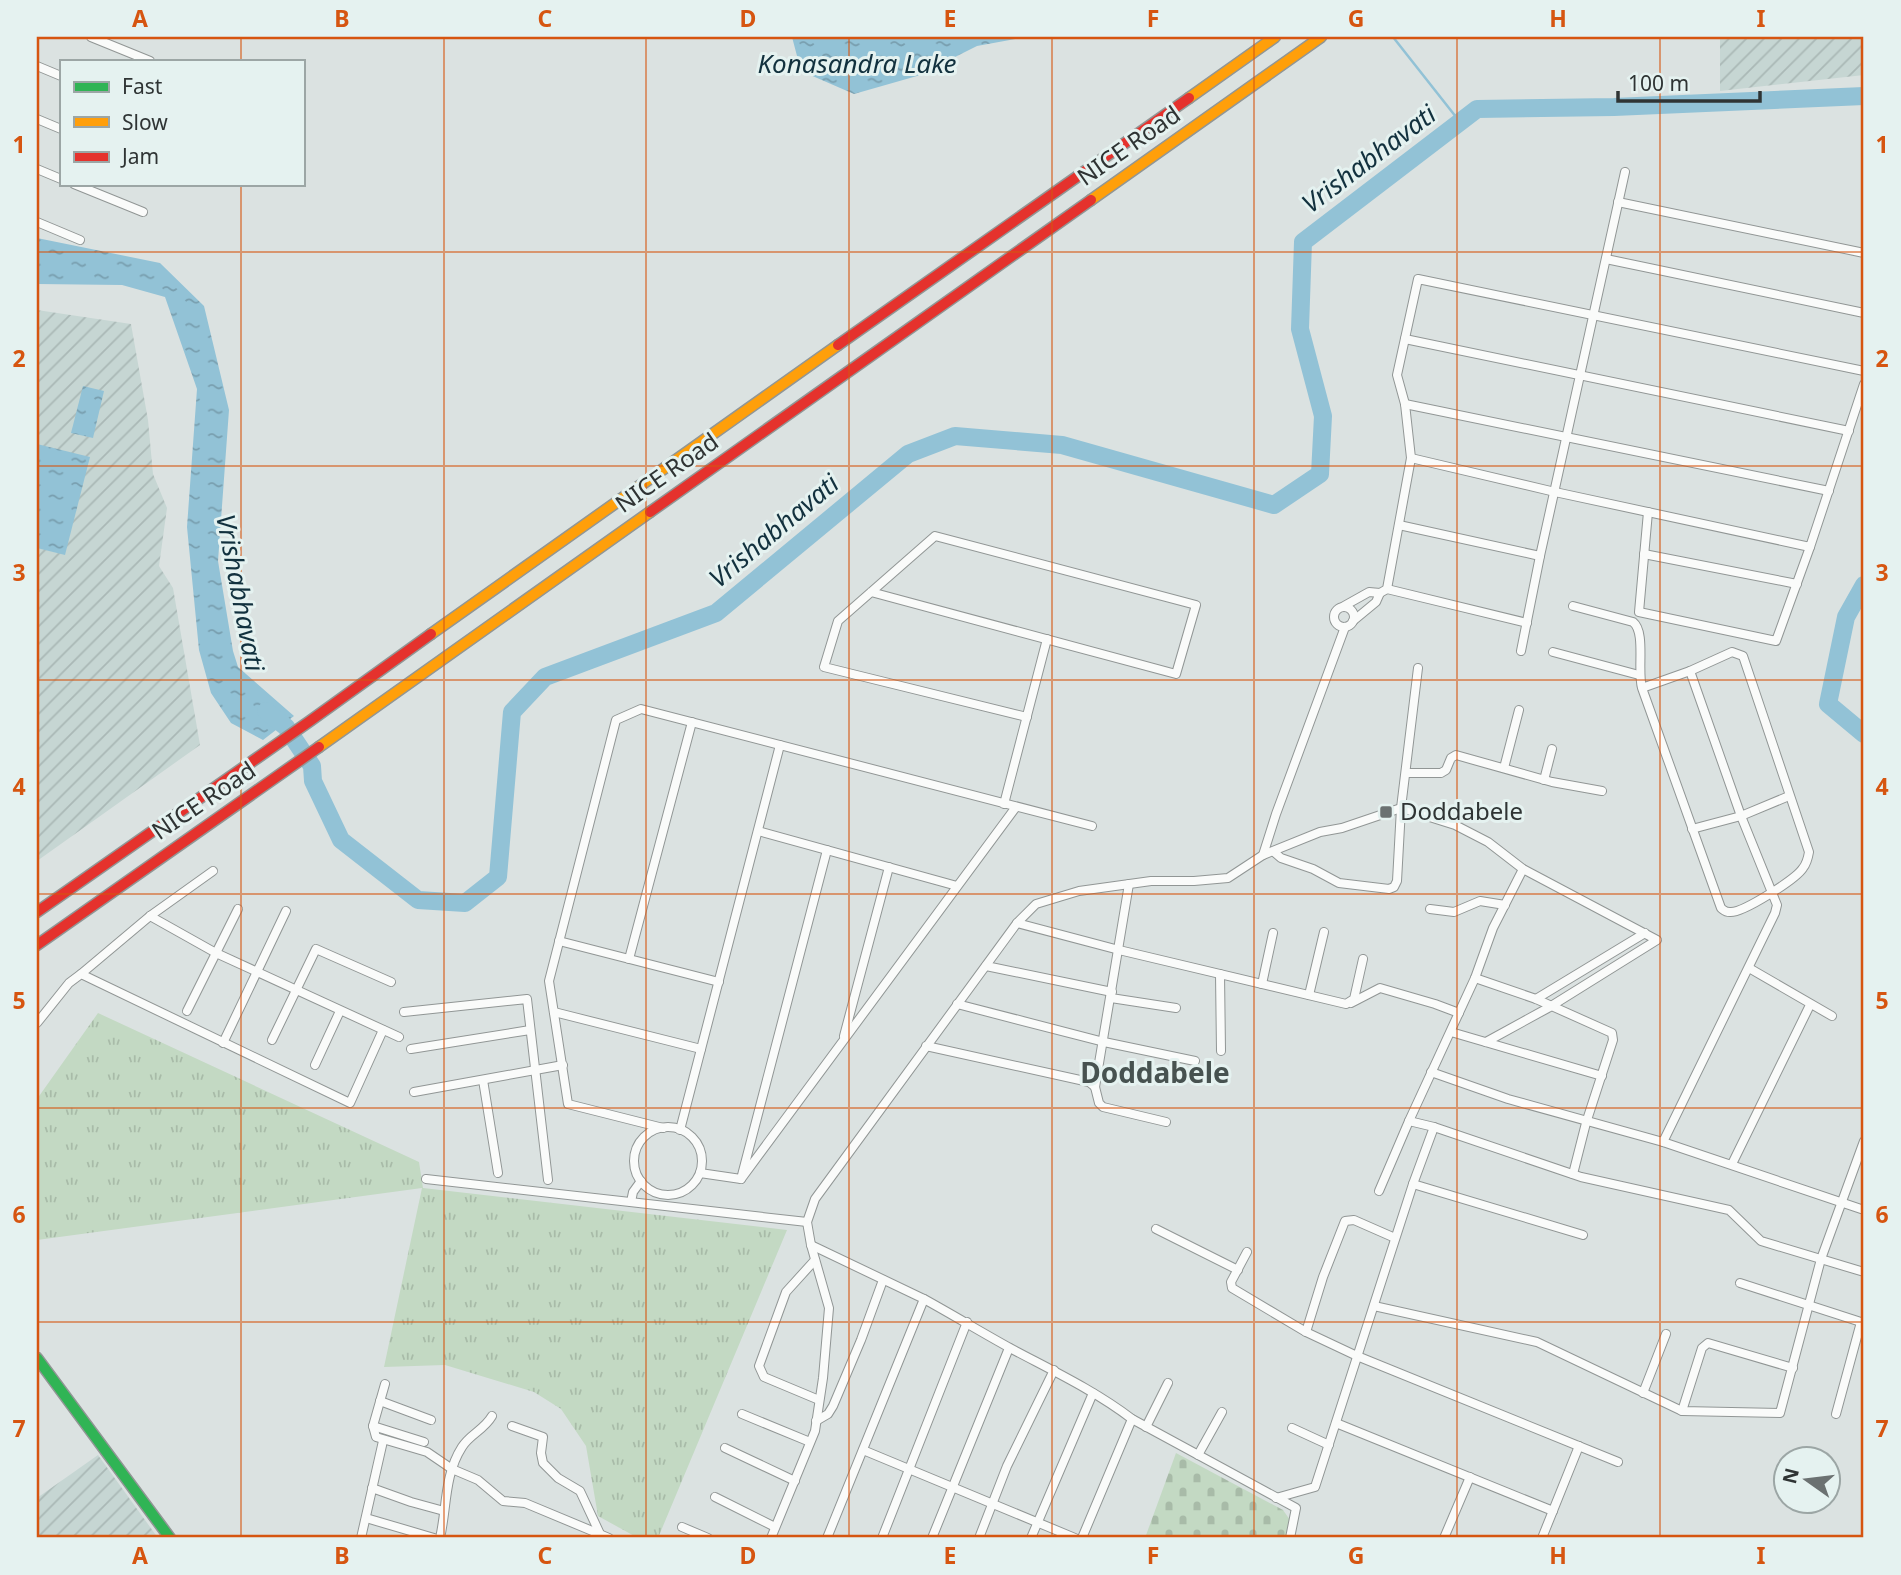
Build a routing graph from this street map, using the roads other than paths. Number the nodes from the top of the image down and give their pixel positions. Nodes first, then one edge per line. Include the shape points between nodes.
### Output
1 (91, 37) edge
2 (1275, 37) edge
3 (1321, 37) edge
4 (148, 60) edge
5 (37, 66) edge
6 (60, 76) edge
7 (37, 119) edge
8 (60, 129) edge
9 (37, 169) edge
10 (1625, 172) dead end
11 (60, 179) edge
12 (79, 186) edge
13 (1618, 202) junction
14 (143, 212) dead end
15 (37, 222) edge
16 (80, 240) dead end
17 (1864, 253) edge
18 (1606, 259) junction
19 (1864, 313) edge
20 (1594, 315) junction
21 (1405, 339) junction
22 (1864, 371) edge
23 (1580, 374) junction
24 (1864, 384) edge
25 (1405, 404) junction
26 (1849, 431) junction
27 (1568, 436) junction
28 (1411, 458) junction
29 (1829, 491) junction
30 (1555, 492) junction
31 (1648, 512) junction
32 (1399, 525) junction
33 (1810, 547) junction
34 (1644, 554) junction
35 (1540, 556) junction
36 (1797, 584) junction
37 (1383, 591) junction
38 (871, 592) junction
39 (1344, 606) junction
40 (1573, 606) dead end
41 (1353, 621) junction
42 (1527, 623) junction
43 (1345, 627) junction
44 (1047, 639) junction
45 (1521, 651) dead end
46 (1553, 652) dead end
47 (1418, 668) dead end
48 (1690, 671) junction
49 (1639, 675) junction
50 (1642, 688) junction
51 (1519, 710) dead end
52 (1027, 718) junction
53 (692, 722) junction
54 (780, 745) junction
55 (1552, 749) dead end
56 (1504, 768) junction
57 (1406, 773) junction
58 (1544, 780) junction
59 (1602, 791) dead end
60 (1789, 796) junction
61 (1004, 804) junction
62 (1016, 807) junction
63 (1401, 808) junction
64 (1741, 817) junction
65 (1092, 826) dead end
66 (1692, 829) junction
67 (758, 831) junction
68 (827, 850) junction
69 (1274, 852) junction
70 (1263, 855) junction
71 (889, 867) junction
72 (1523, 869) junction
73 (213, 871) dead end
74 (1129, 884) junction
75 (957, 886) junction
76 (1772, 893) junction
77 (1505, 905) junction
78 (238, 909) dead end
79 (1430, 909) dead end
80 (286, 911) dead end
81 (37, 912) edge
82 (150, 916) junction
83 (1017, 923) junction
84 (1324, 932) dead end
85 (1273, 933) dead end
86 (1645, 933) junction
87 (559, 941) junction
88 (37, 944) edge
89 (1119, 950) junction
90 (216, 953) junction
91 (629, 959) junction
92 (1363, 959) dead end
93 (986, 966) junction
94 (1749, 968) junction
95 (257, 972) junction
96 (81, 974) junction
97 (1220, 974) junction
98 (1475, 978) junction
99 (391, 982) dead end
100 (719, 982) junction
101 (1262, 984) junction
102 (296, 990) junction
103 (1111, 995) junction
104 (1309, 995) junction
105 (1536, 999) junction
106 (1351, 1003) junction
107 (957, 1004) junction
108 (1810, 1005) junction
109 (1552, 1006) junction
110 (1176, 1008) dead end
111 (187, 1010) dead end
112 (340, 1011) junction
113 (404, 1012) dead end
114 (554, 1012) junction
115 (1459, 1013) junction
116 (1832, 1016) dead end
117 (37, 1023) edge
118 (383, 1030) junction
119 (530, 1030) junction
120 (1451, 1032) junction
121 (399, 1037) dead end
122 (272, 1040) dead end
123 (842, 1042) junction
124 (1104, 1042) junction
125 (1486, 1042) junction
126 (223, 1043) junction
127 (926, 1046) junction
128 (411, 1049) dead end
129 (701, 1049) junction
130 (1221, 1051) dead end
131 (1195, 1061) dead end
132 (315, 1065) dead end
133 (563, 1065) junction
134 (535, 1070) junction
135 (1431, 1072) junction
136 (1602, 1076) junction
137 (483, 1080) junction
138 (1095, 1087) junction
139 (414, 1092) dead end
140 (1409, 1121) junction
141 (1166, 1122) dead end
142 (1586, 1123) junction
143 (1434, 1127) junction
144 (663, 1128) junction
145 (680, 1130) junction
146 (1864, 1141) edge
147 (1663, 1142) junction
148 (1732, 1164) junction
149 (699, 1173) junction
150 (498, 1174) dead end
151 (1573, 1174) junction
152 (741, 1178) junction
153 (426, 1179) dead end
154 (548, 1180) dead end
155 (641, 1181) junction
156 (1413, 1184) junction
157 (686, 1190) junction
158 (1379, 1191) dead end
159 (631, 1202) junction
160 (1843, 1204) junction
161 (686, 1208) junction
162 (1864, 1210) edge
163 (807, 1222) junction
164 (1156, 1229) dead end
165 (1583, 1235) dead end
166 (1395, 1238) junction
167 (811, 1245) junction
168 (1247, 1252) dead end
169 (1821, 1259) junction
170 (815, 1261) junction
171 (1238, 1269) junction
172 (1864, 1272) edge
173 (883, 1280) junction
174 (1740, 1283) dead end
175 (924, 1300) junction
176 (1809, 1305) junction
177 (1374, 1306) junction
178 (967, 1322) junction
179 (1863, 1322) edge
180 (1306, 1332) junction
181 (1666, 1334) dead end
182 (1009, 1348) junction
183 (1357, 1356) junction
184 (37, 1358) edge
185 (1793, 1368) junction
186 (1054, 1370) junction
187 (1168, 1383) dead end
188 (385, 1384) dead end
189 (1643, 1392) junction
190 (1093, 1393) junction
191 (819, 1400) junction
192 (380, 1401) junction
193 (1682, 1411) junction
194 (1222, 1412) dead end
195 (742, 1413) dead end
196 (1836, 1414) dead end
197 (492, 1416) dead end
198 (1132, 1419) junction
199 (431, 1420) dead end
200 (816, 1421) junction
201 (1336, 1423) junction
202 (373, 1426) junction
203 (512, 1426) dead end
204 (1146, 1427) junction
205 (1292, 1429) dead end
206 (383, 1441) junction
207 (424, 1442) dead end
208 (810, 1442) junction
209 (1329, 1445) junction
210 (1579, 1446) junction
211 (725, 1448) dead end
212 (863, 1450) junction
213 (1198, 1455) junction
214 (1618, 1462) dead end
215 (452, 1469) junction
216 (909, 1469) junction
217 (1469, 1477) junction
218 (795, 1481) junction
219 (953, 1487) junction
220 (372, 1488) junction
221 (715, 1497) dead end
222 (1276, 1498) junction
223 (992, 1504) junction
224 (444, 1511) junction
225 (1553, 1511) junction
226 (366, 1518) junction
227 (1037, 1522) junction
228 (682, 1527) dead end
229 (775, 1527) junction
230 (605, 1537) edge
231 (170, 1538) edge
232 (361, 1538) edge
233 (434, 1538) edge
234 (440, 1538) edge
235 (708, 1538) edge
236 (771, 1538) edge
237 (828, 1538) edge
238 (882, 1538) edge
239 (932, 1538) edge
240 (979, 1538) edge
241 (1031, 1538) edge
242 (1075, 1538) edge
243 (1082, 1538) edge
244 (1290, 1538) edge
245 (1444, 1538) edge
246 (1542, 1538) edge

1 - 4 street
2 - 81 main road, NICE Road
3 - 88 main road, NICE Road
5 - 6 street
7 - 8 street
9 - 11 street
10 - 13 street
12 - 14 street
13 - 17 street
13 - 18 street
15 - 16 street
18 - 19 street
18 - 20 street
20 - 21 street via 1418,279
20 - 22 street
20 - 23 street
21 - 23 street
21 - 25 street via 1397,375
23 - 26 street
23 - 27 street
24 - 26 street
25 - 27 street
25 - 28 street
26 - 29 street
27 - 29 street
27 - 30 street
28 - 30 street
28 - 32 street
29 - 33 street
30 - 31 street
30 - 35 street
31 - 33 street
31 - 34 street
32 - 35 street
32 - 37 street
33 - 36 street
34 - 36 street
34 - 36 street via 1639,612 1776,641
35 - 42 street
37 - 39 street via 1369,592
37 - 41 street
37 - 42 street
38 - 44 street
38 - 44 street via 934,536 1196,605 1175,674
38 - 52 street via 838,621 824,667
39 - 41 street via 1353,611
39 - 43 street via 1334,617
40 - 49 street via 1636,624
41 - 43 street
42 - 45 street
43 - 70 street
44 - 52 street
46 - 49 street
47 - 57 street
48 - 50 street
48 - 60 street via 1732,652 1743,656
48 - 64 street
49 - 50 street
50 - 66 street
51 - 56 street
52 - 61 street
53 - 54 street
53 - 87 street via 642,709 616,720
53 - 91 street
54 - 61 street
54 - 67 street
55 - 58 street
56 - 57 street via 1456,755 1441,773
56 - 58 street
57 - 63 street
58 - 59 street
60 - 64 street
60 - 76 street via 1809,856 1800,873
61 - 62 street
62 - 65 street
62 - 75 street
63 - 69 street via 1320,832
63 - 69 street via 1394,887 1339,883
63 - 72 street via 1461,828
64 - 66 street
64 - 76 street
66 - 76 street via 1724,911 1734,912
67 - 68 street
67 - 100 street
68 - 71 street
68 - 152 street
69 - 70 street
70 - 74 street via 1228,878
71 - 75 street
71 - 123 street
72 - 77 street
72 - 86 street
73 - 82 street
74 - 83 street via 1079,891 1035,904
74 - 89 street
75 - 123 street
76 - 94 street via 1776,913
77 - 79 street via 1480,901 1454,912
77 - 98 street
78 - 90 street
80 - 95 street
82 - 90 street
82 - 96 street
83 - 89 street
83 - 93 street
84 - 104 street
85 - 101 street
86 - 105 street
86 - 109 street via 1657,940
87 - 91 street
87 - 114 street via 549,981
89 - 97 street
89 - 103 street
90 - 95 street
90 - 111 street
91 - 100 street
92 - 106 street
93 - 103 street
93 - 107 street
94 - 108 street
94 - 147 street
95 - 102 street
95 - 126 street
96 - 117 street
96 - 126 street
97 - 101 street
97 - 130 street
98 - 105 street
98 - 115 street
99 - 102 street via 316,949
100 - 129 street
101 - 104 street
102 - 112 street
102 - 122 street
103 - 110 street
103 - 124 street
104 - 106 street
105 - 109 street
106 - 115 street via 1380,988
107 - 124 street
107 - 127 street
108 - 116 street
108 - 148 street
109 - 125 street
109 - 136 street via 1612,1033 1614,1040
112 - 118 street
112 - 132 street
113 - 119 street via 527,999
114 - 129 street
114 - 133 street
115 - 120 street
118 - 121 street
118 - 126 street via 349,1103
119 - 128 street
119 - 134 street
120 - 125 street
120 - 135 street
123 - 152 street
124 - 131 street
124 - 138 street
125 - 136 street
127 - 138 street
127 - 163 street via 815,1199
129 - 145 street
133 - 134 street
133 - 144 street via 568,1104
134 - 137 street
134 - 154 street
135 - 140 street
135 - 142 street
136 - 142 street
137 - 139 street
137 - 150 street
138 - 141 street via 1103,1107
140 - 143 street
140 - 158 street
142 - 147 street
142 - 151 street
143 - 151 street
143 - 156 street
144 - 145 street
144 - 155 street via 649,1133 636,1150 634,1165
145 - 149 street via 697,1145 702,1157
146 - 160 street
147 - 148 street
148 - 160 street
149 - 152 street
149 - 157 street
151 - 169 street via 1729,1210 1761,1241
153 - 159 street
155 - 157 street via 662,1195
155 - 159 street
156 - 165 street
156 - 166 street
157 - 161 street
159 - 161 street
160 - 162 street
160 - 169 street
161 - 163 street
163 - 167 street
164 - 171 street
166 - 177 street
166 - 180 street via 1354,1220 1345,1221
167 - 170 street
167 - 173 street
168 - 171 street
169 - 172 street
169 - 176 street
170 - 191 street via 829,1308
170 - 191 street via 786,1292 759,1366 764,1377
171 - 180 street via 1232,1288
173 - 175 street
173 - 200 street via 833,1406
174 - 176 street
175 - 178 street
175 - 212 street
176 - 179 street
176 - 185 street
177 - 183 street
177 - 189 street via 1538,1342
178 - 182 street
178 - 216 street
179 - 196 street
180 - 183 street
181 - 189 street
182 - 186 street
182 - 219 street
183 - 201 street
183 - 210 street
184 - 231 main road
185 - 193 street via 1780,1413
185 - 193 street via 1713,1343 1704,1345
186 - 190 street
186 - 223 street
187 - 204 street
188 - 192 street
189 - 193 street
190 - 198 street
190 - 227 street
191 - 200 street
192 - 199 street
192 - 202 street
194 - 213 street
195 - 208 street
197 - 215 street via 462,1446
198 - 204 street
198 - 243 street
200 - 208 street
201 - 209 street
201 - 217 street
202 - 206 street via 373,1434
202 - 207 street
203 - 230 street via 543,1437 543,1463 580,1491
204 - 213 street
205 - 209 street
206 - 215 street via 427,1452
206 - 220 street
208 - 218 street
209 - 222 street via 1315,1487
210 - 214 street
210 - 225 street
211 - 218 street
212 - 216 street
212 - 237 street
213 - 222 street
215 - 224 street
215 - 230 street via 478,1480 503,1501 525,1503
216 - 219 street
216 - 238 street
217 - 225 street
217 - 245 street
218 - 229 street
219 - 223 street
219 - 239 street
220 - 224 street
220 - 226 street
221 - 229 street
222 - 244 street via 1296,1508
223 - 227 street
223 - 240 street
224 - 234 street
225 - 246 street
226 - 232 street
226 - 233 street
227 - 241 street
227 - 242 street
228 - 235 street
229 - 236 street

